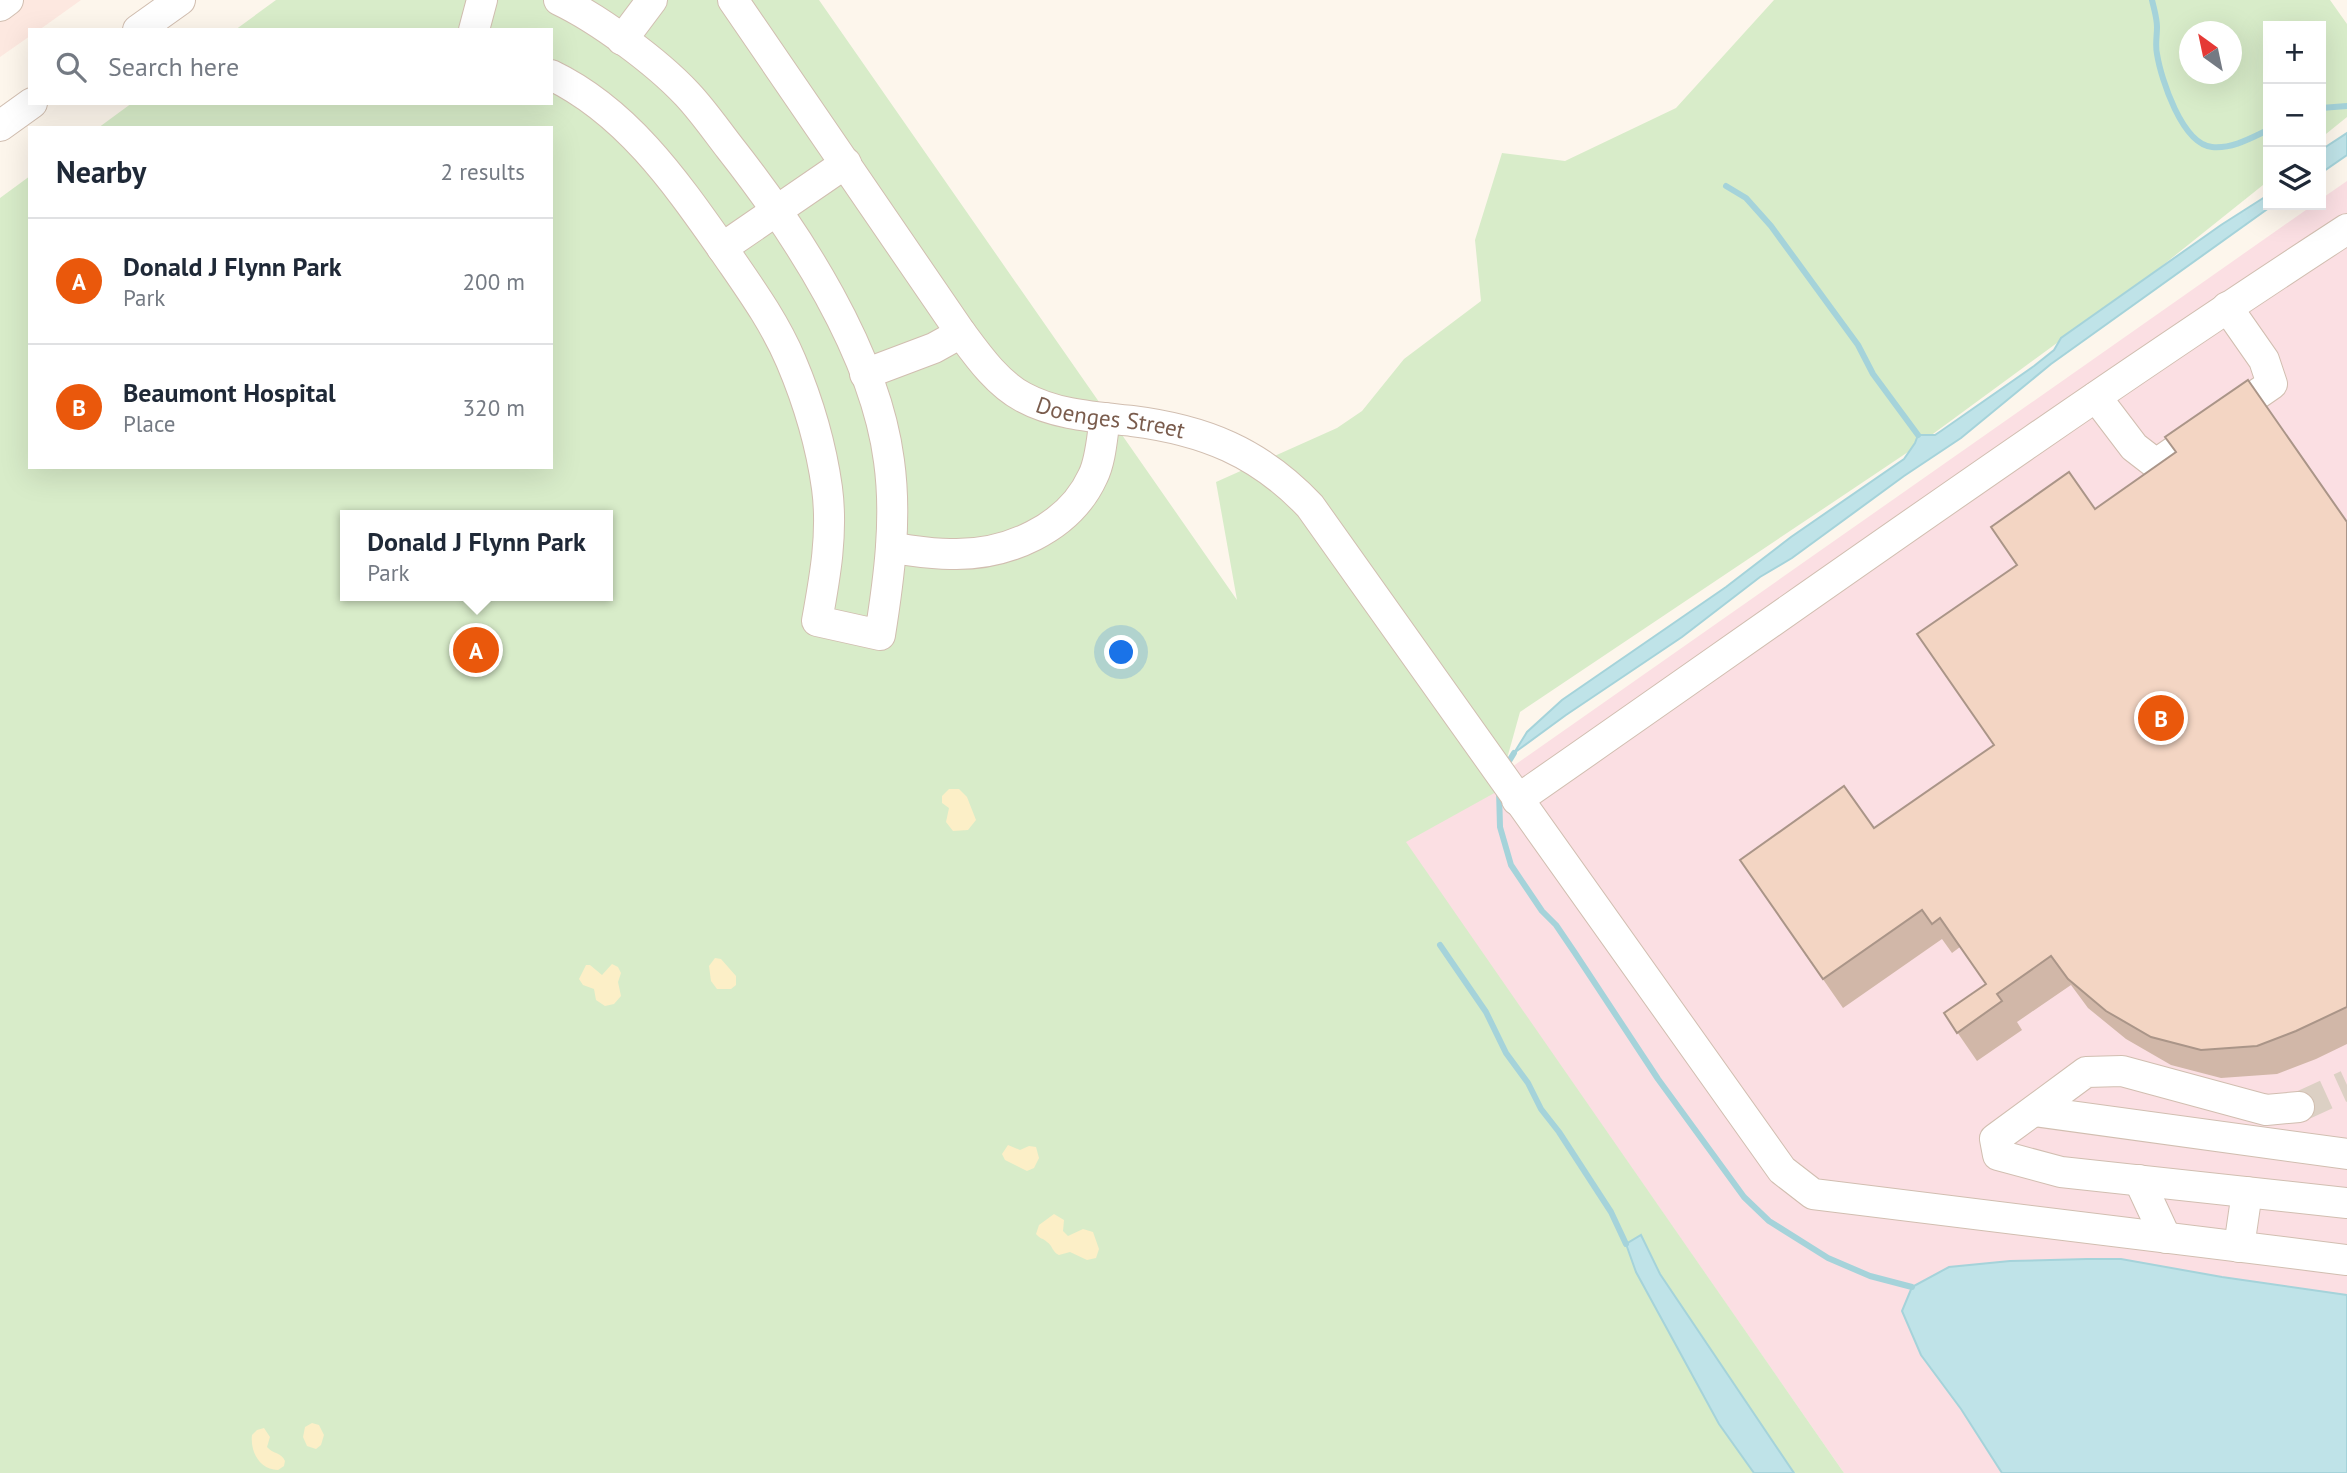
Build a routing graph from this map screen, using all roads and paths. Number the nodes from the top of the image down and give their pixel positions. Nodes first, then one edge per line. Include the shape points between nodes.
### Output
1 (8, 0) edge
2 (180, 0) edge
3 (482, 0) edge
4 (559, 0) edge
5 (652, 0) edge
6 (733, 0) edge
7 (0, 6) edge
8 (141, 28) edge
9 (475, 28) edge
10 (622, 40) junction
11 (553, 76) edge
12 (30, 105) edge
13 (0, 126) edge
14 (846, 163) junction
15 (776, 211) junction
16 (2347, 229) edge
17 (722, 248) junction
18 (2227, 307) junction
19 (961, 333) junction
20 (865, 374) junction
21 (2096, 397) junction
22 (1105, 418) junction
23 (891, 548) junction
24 (1517, 800) junction
25 (2299, 1107) tunnel mouth
26 (2034, 1111) junction
27 (2347, 1153) edge
28 (2139, 1180) junction
29 (2248, 1192) junction
30 (2347, 1203) edge
31 (2166, 1238) junction
32 (2239, 1247) junction
33 (2347, 1260) edge

1 - 7 street
2 - 8 street
3 - 9 street
4 - 10 street
5 - 10 street
6 - 14 street, Doenges Street
10 - 15 street via 687,93
11 - 17 street via 624,125 660,163
12 - 13 street
14 - 15 street
14 - 19 street, Doenges Street
15 - 17 street
15 - 20 street via 838,312
16 - 18 street
17 - 23 street via 764,309 790,359 819,442 828,491 829,546 817,621 880,635
18 - 21 street
18 - 21 street via 2264,360 2272,384 2156,464 2134,447
19 - 20 street
19 - 22 street, Doenges Street via 982,361 1022,396 1047,407
20 - 23 street via 889,459
21 - 24 street
22 - 23 street via 1094,474 1076,505 1043,532 1001,548 952,554
22 - 24 street, Doenges Street via 1168,426 1214,439 1253,459 1296,492 1321,520
24 - 31 street, Doenges Street via 1782,1170 1813,1194
25 - 26 street via 2266,1110 2122,1071 2086,1072
26 - 27 street
26 - 28 street via 1996,1139 1998,1155 2061,1172
28 - 29 street
28 - 31 street
29 - 30 street
29 - 32 street
31 - 32 street, Doenges Street
32 - 33 street, Doenges Street

